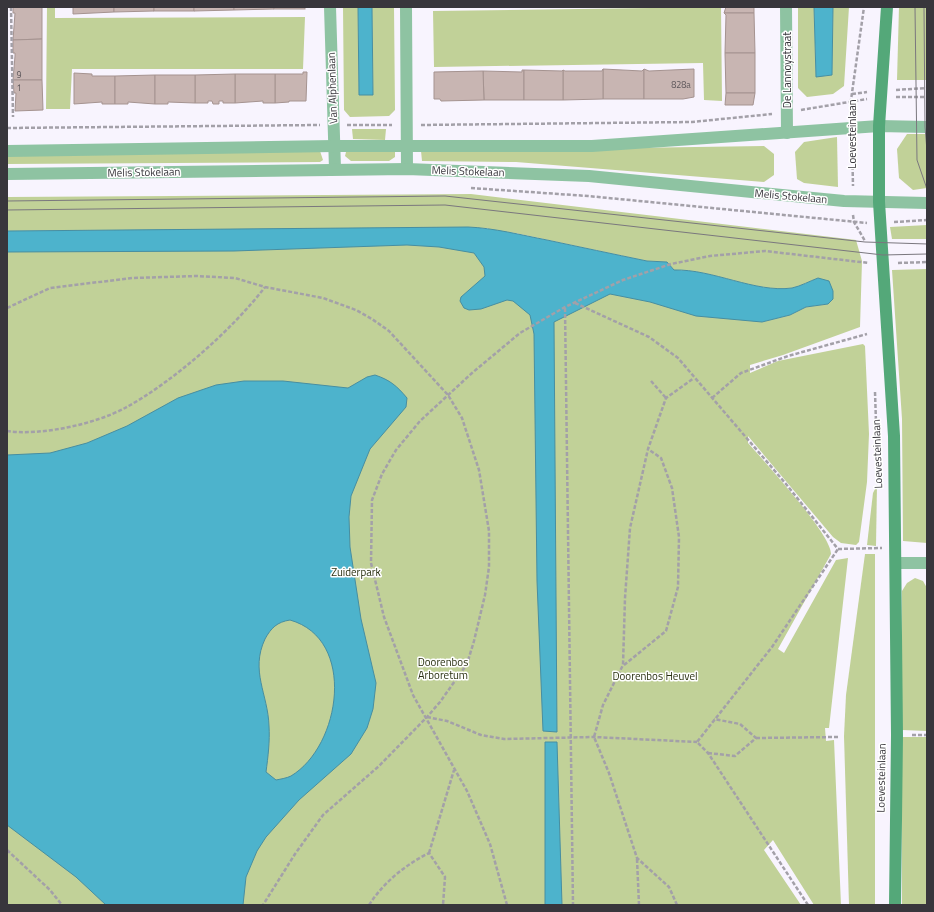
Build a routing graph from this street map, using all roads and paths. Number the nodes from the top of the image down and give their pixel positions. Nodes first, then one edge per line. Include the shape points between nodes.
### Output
1 (11, 7) edge
2 (330, 7) edge
3 (406, 7) edge
4 (786, 7) edge
5 (864, 7) edge
6 (887, 7) edge
7 (851, 100) junction
8 (787, 113) junction
9 (12, 117) dead end
10 (333, 125) junction
11 (408, 125) junction
12 (879, 126) junction
13 (927, 127) edge
14 (7, 128) edge
15 (852, 128) junction
16 (787, 133) junction
17 (334, 146) junction
18 (407, 146) junction
19 (7, 151) edge
20 (335, 169) junction
21 (407, 169) junction
22 (7, 174) edge
23 (470, 188) dead end
24 (853, 202) junction
25 (879, 202) junction
26 (927, 203) edge
27 (854, 222) junction
28 (866, 247) dead end
29 (869, 258) dead end
30 (927, 262) edge
31 (870, 263) junction
32 (884, 263) junction
33 (870, 271) dead end
34 (265, 287) junction
35 (575, 303) junction
36 (565, 307) junction
37 (7, 308) edge
38 (867, 334) dead end
39 (694, 378) junction
40 (651, 381) dead end
41 (874, 389) dead end
42 (448, 395) junction
43 (666, 398) junction
44 (712, 398) junction
45 (7, 431) edge
46 (648, 449) junction
47 (878, 484) dead end
48 (880, 540) dead end
49 (880, 555) dead end
50 (896, 563) junction
51 (927, 563) edge
52 (623, 665) junction
53 (427, 717) junction
54 (714, 719) junction
55 (570, 736) junction
56 (594, 736) junction
57 (838, 737) dead end
58 (756, 738) junction
59 (697, 742) junction
60 (708, 753) junction
61 (454, 770) junction
62 (7, 850) edge
63 (430, 853) junction
64 (637, 858) junction
65 (62, 905) edge
66 (263, 905) edge
67 (369, 905) edge
68 (443, 905) edge
69 (507, 905) edge
70 (573, 905) edge
71 (639, 905) edge
72 (678, 905) edge
73 (808, 905) edge
74 (895, 905) edge

1 - 9 path
2 - 10 street, Van Alphenlaan
3 - 11 street
4 - 8 street, De Lannoystraat
5 - 7 path, Loevesteinlaan
6 - 12 main road, Loevesteinlaan
7 - 8 path
7 - 15 path, Loevesteinlaan
8 - 11 path via 692,122
8 - 16 street, De Lannoystraat
10 - 11 path
10 - 14 path
10 - 17 street, Van Alphenlaan
11 - 18 street
12 - 13 street, Melis Stokelaan
12 - 15 street, Melis Stokelaan
12 - 25 main road, Loevesteinlaan
15 - 16 street, Melis Stokelaan
15 - 24 path, Loevesteinlaan
16 - 18 street, Melis Stokelaan via 592,146
17 - 18 street, Melis Stokelaan
17 - 19 street, Melis Stokelaan
17 - 20 street, Van Alphenlaan
18 - 21 street
20 - 21 street, Melis Stokelaan
20 - 22 street, Melis Stokelaan
21 - 24 street, Melis Stokelaan via 589,176
23 - 27 path, Melis Stokelaan via 588,196
24 - 25 street, Melis Stokelaan
24 - 27 path, Loevesteinlaan
25 - 26 street, Melis Stokelaan
25 - 32 main road, Loevesteinlaan
27 - 28 path, Loevesteinlaan
29 - 31 path
30 - 32 path
31 - 33 path
31 - 35 path via 765,251 710,256 671,264 623,280
32 - 50 main road, Loevesteinlaan via 894,436
34 - 37 path via 235,278 132,278 50,288
34 - 42 path via 323,298 372,318 389,331
34 - 45 path via 250,307 192,361 124,408 77,425 48,431
35 - 36 path
35 - 39 path via 649,337 678,358
36 - 42 path via 520,333
36 - 55 path
38 - 44 path via 788,356 741,373
39 - 43 path
39 - 44 path
40 - 43 path
41 - 47 path, Loevesteinlaan
42 - 53 path via 462,418 479,470 489,531 489,567 479,622 467,664
42 - 53 path via 420,421 396,450 382,474 372,500 371,563 384,617 413,695
43 - 46 path
44 - 54 path via 838,549 772,648
46 - 52 path via 630,528
46 - 52 path via 661,458 672,488 679,537 678,587 666,631
48 - 49 path
50 - 51 street
50 - 74 main road, Loevesteinlaan
52 - 56 path via 603,705
53 - 55 path via 447,721 492,738
53 - 61 path
53 - 66 path via 379,766 323,815
54 - 58 path via 740,724
54 - 59 path
55 - 56 path
55 - 70 path
56 - 59 path
56 - 64 path
57 - 58 path
58 - 60 path via 735,756
59 - 60 path
60 - 73 path
61 - 63 path
61 - 69 path via 467,791 490,844
62 - 65 path via 50,890
63 - 67 path via 410,862 377,892
63 - 68 path via 445,878
64 - 71 path
64 - 72 path via 669,887

